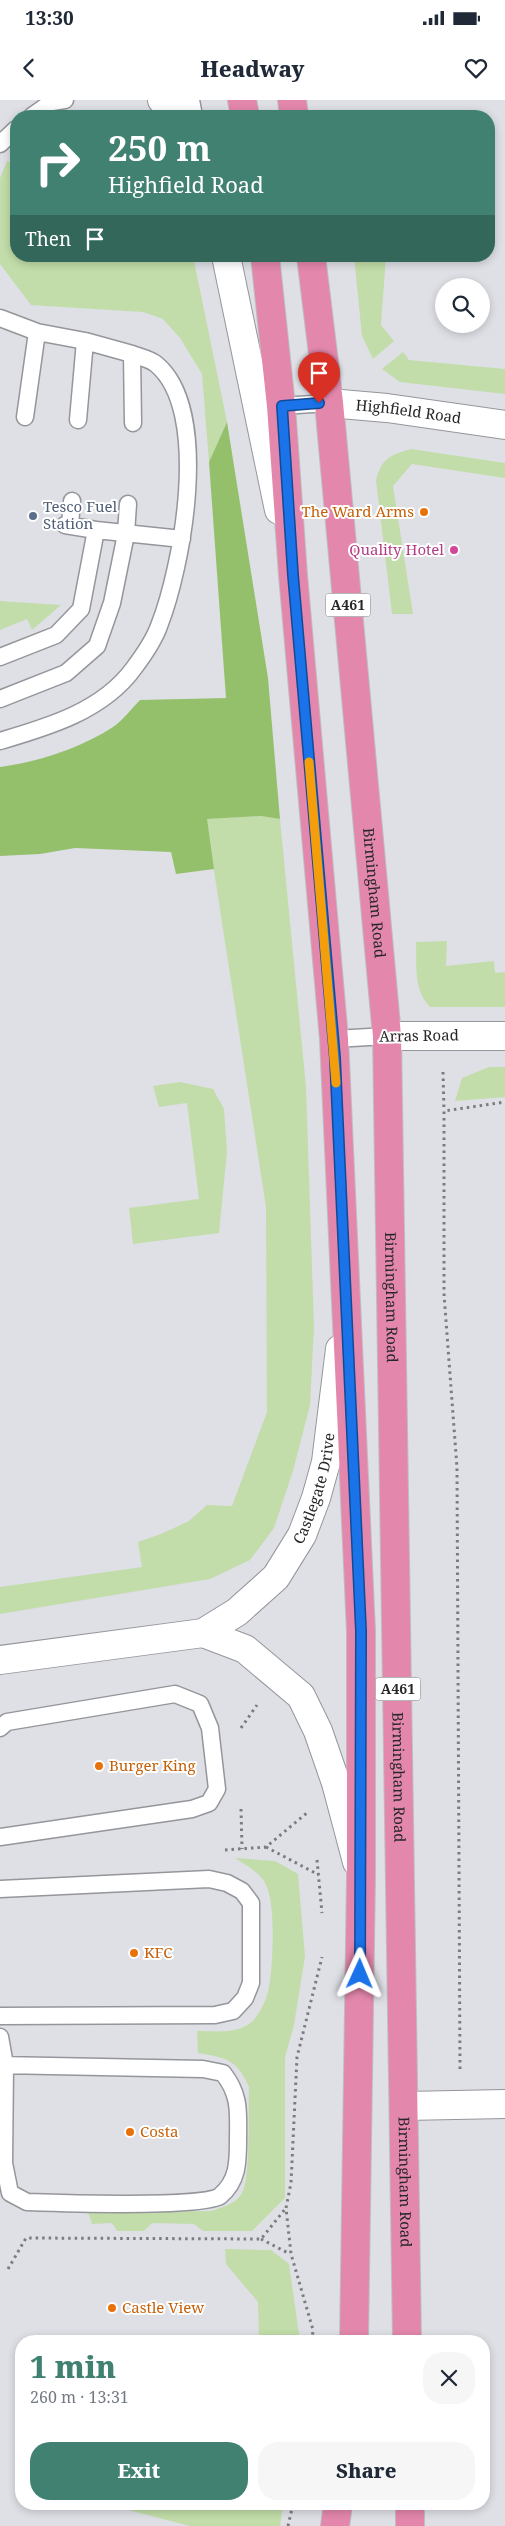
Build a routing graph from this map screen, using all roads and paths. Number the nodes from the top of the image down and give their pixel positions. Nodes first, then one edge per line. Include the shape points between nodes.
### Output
1 (65, 100) edge
2 (162, 100) edge
3 (41, 110) edge
4 (173, 110) edge
5 (10, 135) edge
6 (0, 144) edge
7 (227, 262) edge
8 (266, 262) edge
9 (312, 262) edge
10 (0, 318) edge
11 (38, 332) junction
12 (84, 341) junction
13 (132, 354) junction
14 (329, 404) junction
15 (282, 406) junction
16 (25, 417) dead end
17 (78, 420) dead end
18 (133, 423) dead end
19 (505, 425) edge
20 (72, 501) dead end
21 (128, 504) dead end
22 (96, 530) junction
23 (126, 534) junction
24 (182, 539) junction
25 (293, 575) junction
26 (0, 658) edge
27 (0, 699) edge
28 (0, 741) edge
29 (387, 1036) junction
30 (505, 1036) edge
31 (334, 1039) junction
32 (505, 1102) edge
33 (346, 1300) junction
34 (203, 1633) junction
35 (0, 1660) edge
36 (0, 1728) edge
37 (0, 1837) edge
38 (266, 1847) dead end
39 (319, 1875) dead end
40 (362, 1878) junction
41 (0, 1888) edge
42 (323, 1954) dead end
43 (0, 2016) edge
44 (0, 2037) edge
45 (2, 2065) edge
46 (457, 2104) junction
47 (505, 2104) edge
48 (405, 2106) junction
49 (2, 2163) edge
50 (286, 2208) junction
51 (261, 2239) junction
52 (291, 2254) junction
53 (8, 2270) dead end
54 (313, 2335) edge
55 (354, 2335) edge
56 (408, 2335) edge
57 (292, 2510) edge
58 (337, 2510) edge
59 (288, 2526) edge
60 (335, 2526) edge

1 - 3 lane via 52,102
2 - 4 street
5 - 6 lane
7 - 25 street
8 - 15 highway, A461
9 - 14 highway, Birmingham Road / A461
10 - 11 lane
11 - 12 lane
11 - 16 lane
12 - 13 lane
12 - 17 lane
13 - 18 lane
13 - 24 lane via 156,364 174,386 179,401 187,437 187,491
14 - 15 lane, Highfield Road
14 - 19 street, Highfield Road via 387,408
14 - 29 highway, Birmingham Road / A461
15 - 25 highway, A461
20 - 22 lane via 68,525
21 - 23 lane
22 - 23 lane
22 - 26 lane via 81,609 56,635
23 - 24 lane
23 - 27 lane via 112,603 97,646 66,673
24 - 28 lane via 177,570 159,627 134,669 102,699 62,721
25 - 31 highway, A461
29 - 30 street, Arras Road
29 - 31 lane, Arras Road
29 - 48 highway, Birmingham Road / A461
31 - 33 highway, A461
32 - 46 path via 444,1111 444,1294 457,1468 460,2073
33 - 34 street, Castlegate Drive via 326,1462 302,1534 276,1577 237,1612
33 - 40 highway, A461 via 361,1631
34 - 35 street, Castlegate Drive
34 - 40 street, Castlegate Drive via 245,1649 301,1696 333,1774
36 - 37 lane via 7,1722 175,1694 200,1704 210,1728 217,1789 209,1803 192,1809
38 - 39 path
40 - 55 highway, A461
41 - 43 lane via 209,1879 242,1891 251,1903 251,1983 245,1998 233,2011 214,2015
42 - 50 path via 297,2057 291,2183
44 - 45 lane
45 - 49 lane
45 - 49 lane via 203,2069 223,2073 234,2087 238,2106 238,2170 219,2197 187,2203 27,2202 10,2193
46 - 47 street
46 - 48 street
48 - 56 highway, Birmingham Road / A461
50 - 51 path
50 - 52 path
51 - 52 path
51 - 53 path via 26,2238
52 - 54 path
57 - 59 path
58 - 60 highway

